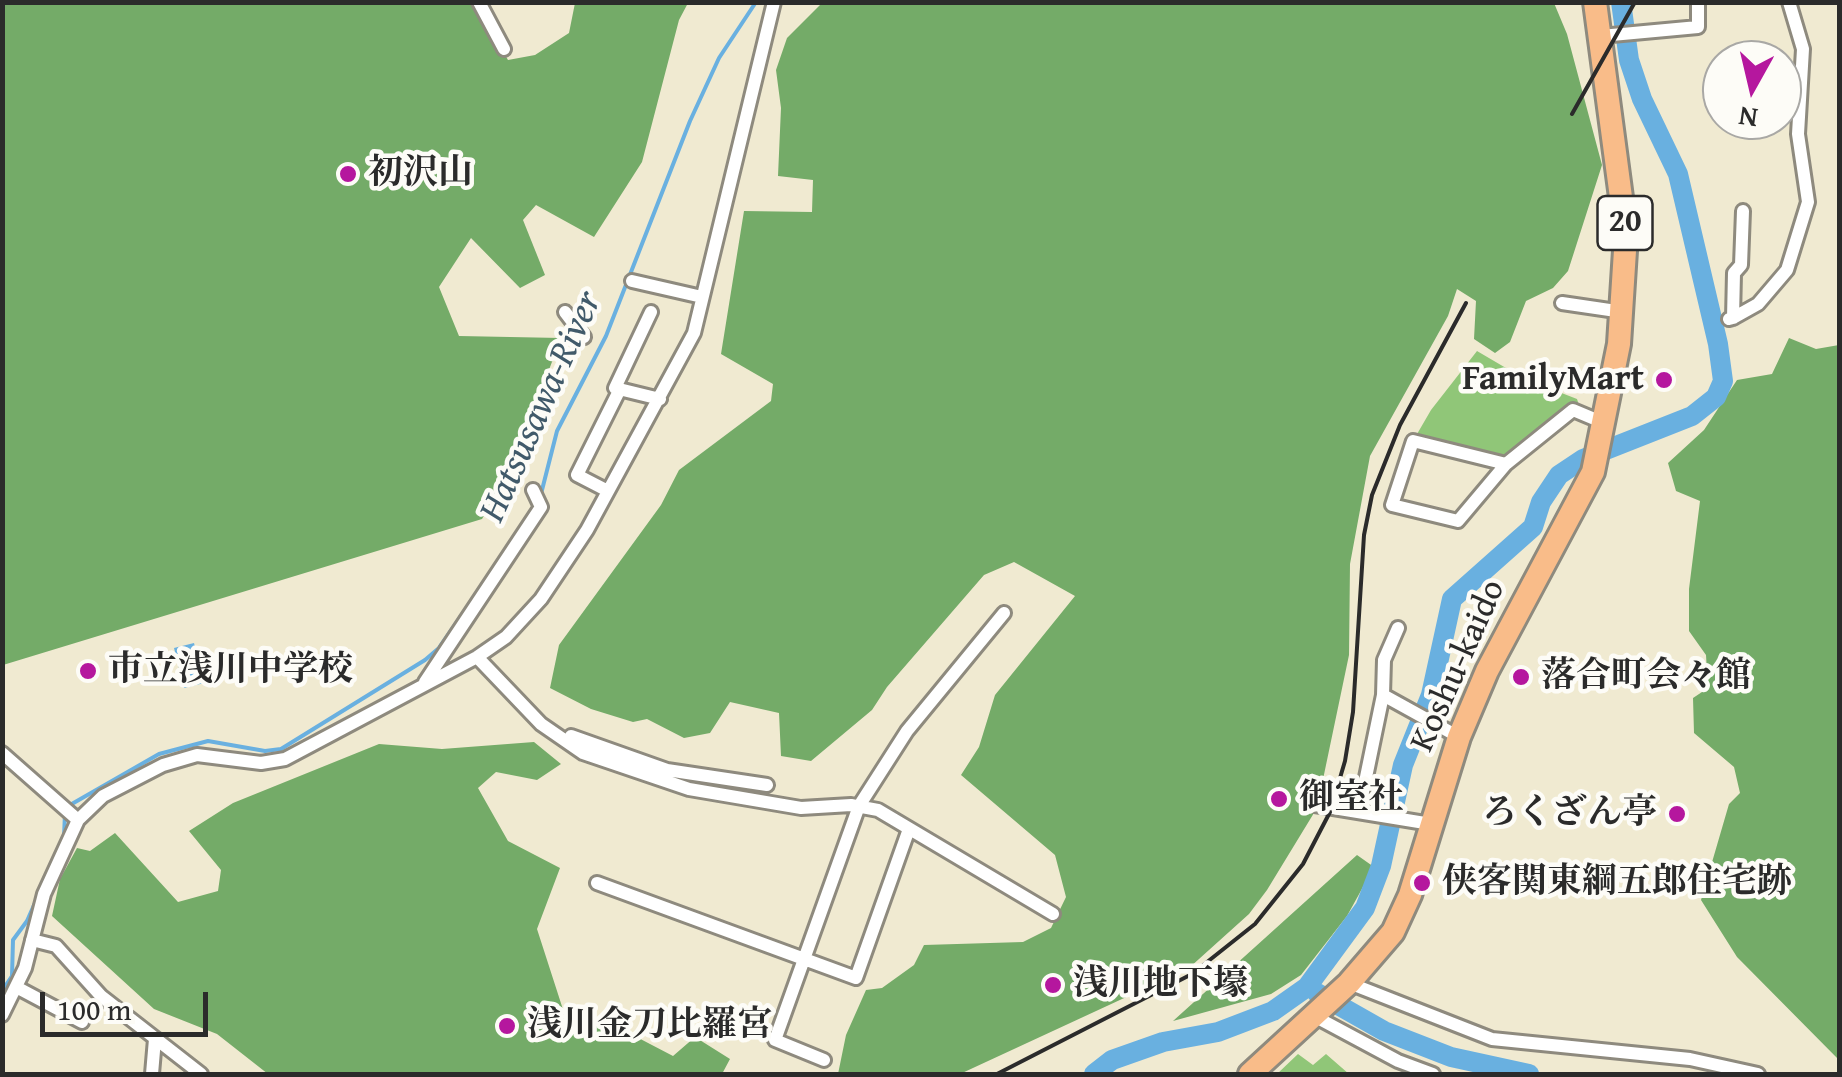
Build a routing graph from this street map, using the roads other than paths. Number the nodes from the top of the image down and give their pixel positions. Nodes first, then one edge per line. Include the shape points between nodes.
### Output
1 (479, 2) edge
2 (774, 2) edge
3 (1596, 2) edge
4 (1698, 2) edge
5 (1789, 2) edge
6 (1606, 35) junction
7 (504, 49) dead end
8 (1743, 211) dead end
9 (632, 281) dead end
10 (702, 297) junction
11 (1562, 303) dead end
12 (565, 312) dead end
13 (651, 312) dead end
14 (1623, 312) junction
15 (584, 337) dead end
16 (620, 390) junction
17 (660, 399) junction
18 (1602, 433) junction
19 (1506, 464) junction
20 (533, 490) dead end
21 (608, 491) junction
22 (1004, 613) dead end
23 (1398, 628) dead end
24 (478, 657) junction
25 (424, 682) junction
26 (1383, 695) junction
27 (524, 705) junction
28 (1460, 738) junction
29 (2, 753) edge
30 (767, 785) dead end
31 (1315, 805) dead end
32 (859, 806) junction
33 (1358, 811) junction
34 (77, 818) junction
35 (1421, 821) junction
36 (909, 830) junction
37 (597, 883) dead end
38 (1054, 914) dead end
39 (32, 940) junction
40 (804, 959) junction
41 (1346, 985) junction
42 (18, 988) junction
43 (1316, 1014) junction
44 (2, 1015) edge
45 (82, 1022) dead end
46 (155, 1039) junction
47 (824, 1060) dead end
48 (152, 1074) edge
49 (201, 1074) edge
50 (1250, 1074) edge
51 (1433, 1074) edge
52 (1758, 1074) edge

1 - 7 street
2 - 10 street
3 - 6 highway, 20
4 - 6 street via 1698,26
5 - 8 street via 1803,48 1798,134 1808,202 1787,270 1758,304 1730,319
6 - 14 highway, 20 via 1623,202
9 - 10 street
10 - 17 street via 694,334
11 - 14 street
12 - 15 street
13 - 16 street via 614,388
14 - 18 highway, 20
16 - 17 street
16 - 21 street via 577,475
17 - 21 street
18 - 19 street via 1574,410
18 - 28 highway, Koshu-kaido / 20 via 1593,472 1487,671
19 - 19 street via 1413,441 1392,505 1458,521
20 - 25 street via 541,507
21 - 24 street via 541,599
22 - 32 street via 907,731
23 - 26 street via 1384,660
24 - 25 street
24 - 27 street
25 - 34 street via 285,759 184,758 103,796
26 - 28 street
26 - 33 street
27 - 30 street via 582,742 684,774
27 - 32 street via 583,753 689,788 800,808
28 - 35 highway, Koshu-kaido / 20
29 - 34 street
31 - 33 street
32 - 36 street
32 - 40 street
33 - 35 street
34 - 39 street
35 - 41 highway, Koshu-kaido / 20 via 1400,918
36 - 38 street
36 - 40 street via 856,978
37 - 40 street
39 - 42 street
39 - 46 street via 56,946 100,996
40 - 47 street via 775,1040
41 - 43 highway, Koshu-kaido / 20
41 - 52 street via 1492,1040 1690,1059
42 - 44 street
42 - 45 street
43 - 50 highway, Koshu-kaido / 20
43 - 51 street
46 - 48 street
46 - 49 street

